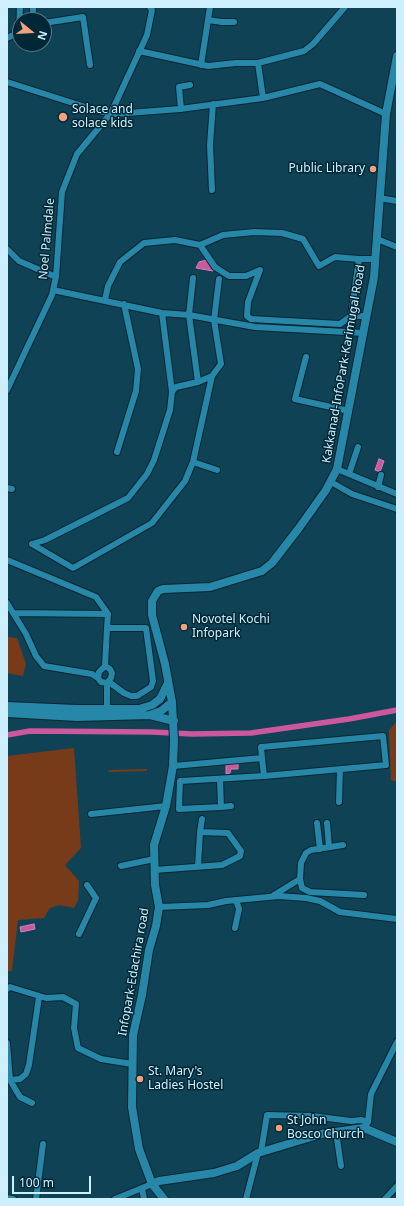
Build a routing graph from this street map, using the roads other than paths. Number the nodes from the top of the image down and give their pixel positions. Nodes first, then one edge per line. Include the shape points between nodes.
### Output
1 (150, 7) edge
2 (210, 7) edge
3 (345, 7) edge
4 (208, 20) junction
5 (52, 22) edge
6 (234, 22) dead end
7 (139, 50) junction
8 (396, 59) edge
9 (258, 63) junction
10 (90, 65) dead end
11 (201, 65) junction
12 (7, 82) edge
13 (190, 85) dead end
14 (263, 98) junction
15 (213, 104) junction
16 (181, 109) junction
17 (111, 113) junction
18 (386, 114) junction
19 (212, 190) dead end
20 (379, 198) junction
21 (397, 201) edge
22 (377, 239) junction
23 (200, 245) junction
24 (397, 247) edge
25 (8, 252) edge
26 (359, 259) junction
27 (375, 259) junction
28 (56, 277) junction
29 (193, 278) dead end
30 (219, 279) dead end
31 (53, 290) junction
32 (105, 300) junction
33 (124, 304) junction
34 (162, 313) junction
35 (189, 315) junction
36 (351, 316) junction
37 (367, 316) junction
38 (214, 320) junction
39 (364, 333) junction
40 (306, 357) dead end
41 (212, 376) junction
42 (198, 382) junction
43 (7, 390) edge
44 (172, 392) junction
45 (349, 411) junction
46 (358, 447) dead end
47 (117, 452) dead end
48 (194, 462) junction
49 (337, 469) junction
50 (217, 470) dead end
51 (348, 474) junction
52 (381, 475) dead end
53 (331, 482) junction
54 (378, 487) junction
55 (397, 494) edge
56 (397, 509) edge
57 (7, 560) edge
58 (7, 603) edge
59 (14, 614) junction
60 (108, 614) junction
61 (107, 628) junction
62 (105, 666) junction
63 (98, 678) junction
64 (168, 682) junction
65 (108, 683) junction
66 (172, 702) junction
67 (7, 706) edge
68 (106, 710) junction
69 (50, 711) junction
70 (7, 713) edge
71 (150, 716) junction
72 (174, 722) junction
73 (262, 758) junction
74 (173, 766) junction
75 (340, 770) junction
76 (264, 776) junction
77 (220, 779) junction
78 (339, 802) dead end
79 (166, 806) junction
80 (231, 806) dead end
81 (221, 807) junction
82 (91, 814) dead end
83 (202, 819) dead end
84 (317, 823) dead end
85 (327, 823) dead end
86 (200, 832) junction
87 (343, 845) dead end
88 (329, 847) junction
89 (320, 849) junction
90 (154, 858) junction
91 (121, 866) dead end
92 (198, 866) junction
93 (154, 870) junction
94 (300, 880) junction
95 (87, 885) dead end
96 (364, 895) dead end
97 (272, 896) junction
98 (236, 900) junction
99 (159, 907) junction
100 (397, 919) edge
101 (235, 928) dead end
102 (78, 934) dead end
103 (7, 988) edge
104 (39, 997) junction
105 (397, 1042) edge
106 (7, 1043) edge
107 (132, 1064) junction
108 (10, 1080) junction
109 (32, 1103) dead end
110 (366, 1125) junction
111 (336, 1132) junction
112 (397, 1142) edge
113 (43, 1144) dead end
114 (259, 1153) junction
115 (341, 1166) dead end
116 (152, 1184) junction
117 (397, 1186) edge
118 (142, 1188) junction
119 (7, 1198) edge
120 (13, 1199) edge
121 (36, 1199) edge
122 (114, 1199) edge
123 (144, 1199) edge
124 (164, 1199) edge
125 (247, 1199) edge
126 (385, 1199) edge

1 - 7 street, Noel Palmdale via 152,10 147,35
2 - 4 street
3 - 9 street via 304,51
4 - 6 street
4 - 11 street
5 - 10 street via 83,17
7 - 11 street
7 - 17 street, Noel Palmdale
8 - 18 main road, Kakkanad-InfoPark-Karimugal Road
9 - 11 street
9 - 14 street
12 - 17 street
13 - 16 street via 179,87
14 - 15 street
14 - 18 street via 320,84
15 - 16 street
15 - 19 street via 210,145
16 - 17 street
17 - 28 street, Noel Palmdale via 77,154 62,192
18 - 20 main road, Kakkanad-InfoPark-Karimugal Road
20 - 21 street
20 - 22 main road, Kakkanad-InfoPark-Karimugal Road
22 - 24 street
22 - 27 main road, Kakkanad-InfoPark-Karimugal Road
23 - 26 street via 223,235 282,233 303,239 319,266 335,257
23 - 32 street via 175,240 144,243 120,262 108,286
23 - 36 street via 215,267 229,276 246,276 260,270 248,302 247,316 251,319 340,324
25 - 28 street via 20,261
26 - 27 street
26 - 36 street
27 - 37 main road, Kakkanad-InfoPark-Karimugal Road
28 - 31 street, Noel Palmdale
29 - 35 street
30 - 38 street
31 - 32 street
31 - 43 street, Noel Palmdale
32 - 33 street
33 - 34 street
33 - 47 street via 138,369 136,391
34 - 35 street
34 - 44 street
35 - 38 street
35 - 42 street
36 - 37 street
37 - 39 main road, Kakkanad-InfoPark-Karimugal Road
38 - 39 street via 255,327
38 - 41 street via 221,364
39 - 45 main road, Kakkanad-InfoPark-Karimugal Road
40 - 45 street via 296,399
41 - 42 street
41 - 48 street
42 - 44 street via 176,387
44 - 48 street via 170,410 154,460 147,474 128,498 45,540 32,544 73,568 152,523 185,481
45 - 49 main road, Kakkanad-InfoPark-Karimugal Road
46 - 51 street
48 - 50 street
49 - 51 street
49 - 53 main road, Kakkanad-InfoPark-Karimugal Road
51 - 54 street
52 - 54 street
53 - 56 street via 352,494
53 - 64 main road, Kakkanad-InfoPark-Karimugal Road via 289,542 262,571 217,586 163,589 155,595 151,608 152,615
54 - 55 street
57 - 60 street via 96,598
58 - 59 street
59 - 60 street
59 - 63 street via 44,666 78,671
60 - 61 street
61 - 62 street
61 - 65 street via 146,628 153,681 146,692 137,696 124,693
62 - 63 street via 99,672
62 - 65 street via 112,673
63 - 65 street via 101,682
64 - 66 main road, Kakkanad-InfoPark-Karimugal Road
64 - 68 main road via 160,698 146,707
65 - 68 street
66 - 71 main road
66 - 72 main road, Kakkanad-InfoPark-Karimugal Road
67 - 69 main road
68 - 69 main road
69 - 70 main road
69 - 71 main road via 77,717
71 - 72 main road
72 - 74 main road, Infopark-Edachira road
73 - 74 street
73 - 75 street via 261,747 383,736 386,766
73 - 76 street
74 - 79 main road, Infopark-Edachira road
75 - 76 street
75 - 78 street
76 - 77 street
77 - 81 street
77 - 81 street via 180,781 179,809
79 - 82 street
79 - 90 main road, Infopark-Edachira road via 154,845
80 - 81 street
83 - 86 street
84 - 89 street
85 - 88 street
86 - 92 street
86 - 92 street via 228,834 241,851 240,856 222,865
87 - 88 street
88 - 89 street
89 - 94 street via 306,853 301,863
90 - 91 street
90 - 93 main road, Infopark-Edachira road
92 - 93 street
93 - 99 main road, Infopark-Edachira road
94 - 96 street via 302,888 310,892
94 - 97 street
95 - 102 street via 96,898
97 - 98 street
97 - 100 street via 306,898 340,912
98 - 99 street via 208,905
98 - 101 street via 239,909
99 - 107 main road, Infopark-Edachira road via 133,1035
103 - 104 street
104 - 107 street via 63,997 76,1004 74,1028 78,1048 101,1059
104 - 108 street via 26,1074 20,1080
105 - 110 street via 371,1094
106 - 108 street
107 - 116 main road, Infopark-Edachira road via 135,1130
108 - 109 street via 20,1097
110 - 111 main road
110 - 112 main road
110 - 114 street via 361,1120 267,1115
111 - 114 main road via 290,1142
111 - 115 street
113 - 121 street
114 - 116 main road via 237,1166 214,1173
114 - 125 street
116 - 118 street
116 - 124 main road, Infopark-Edachira road
117 - 126 street
118 - 122 street
118 - 123 street
119 - 120 street

